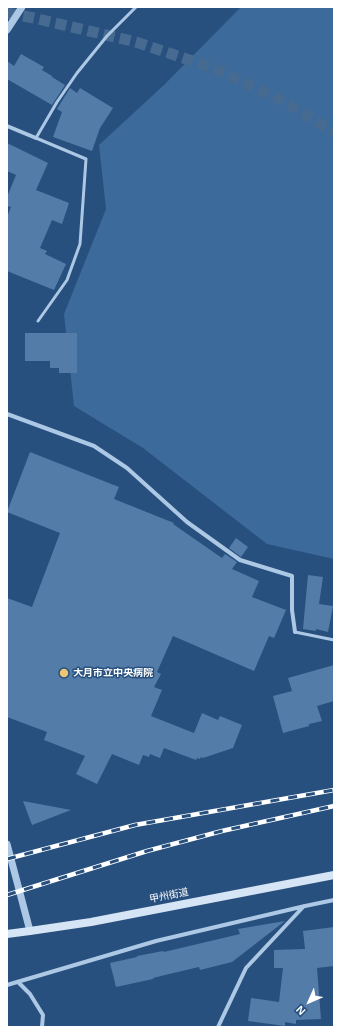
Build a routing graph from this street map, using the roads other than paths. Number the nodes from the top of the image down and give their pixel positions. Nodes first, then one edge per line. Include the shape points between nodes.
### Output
1 (22, 7) edge
2 (136, 7) edge
3 (8, 27) edge
4 (7, 126) edge
5 (36, 138) junction
6 (38, 321) dead end
7 (7, 414) edge
8 (295, 632) joint
9 (334, 640) edge
10 (7, 844) edge
11 (334, 874) edge
12 (334, 900) edge
13 (305, 906) junction
14 (30, 932) junction
15 (7, 934) edge
16 (18, 982) junction
17 (7, 984) edge
18 (42, 1027) edge
19 (218, 1027) edge

1 - 3 street
2 - 5 lane via 107,36 77,73
4 - 5 street
5 - 6 lane via 86,159 80,244 67,280
7 - 8 street via 94,446 128,468 187,522 240,560 292,576
8 - 9 lane
10 - 14 street
11 - 14 main road, 甲州街道
12 - 13 street
13 - 16 street via 156,941
13 - 19 street via 246,968
14 - 15 main road, 甲州街道
16 - 17 street
16 - 18 street via 30,994 43,1015

